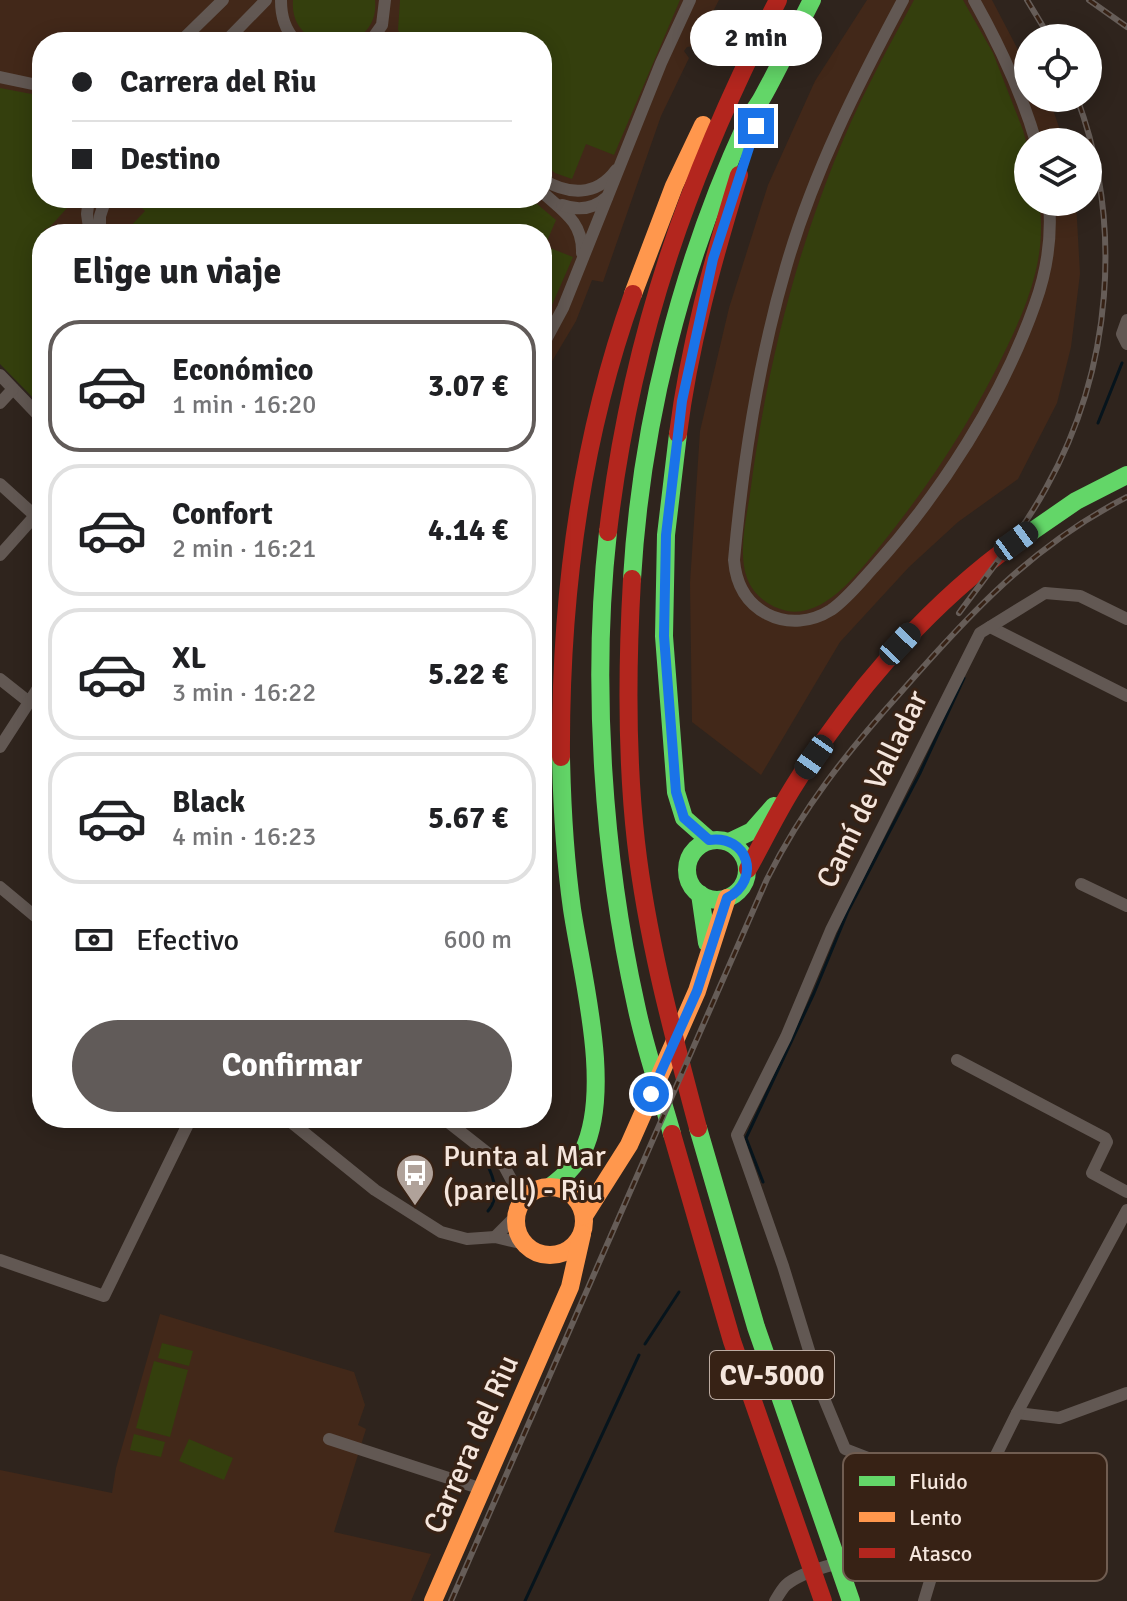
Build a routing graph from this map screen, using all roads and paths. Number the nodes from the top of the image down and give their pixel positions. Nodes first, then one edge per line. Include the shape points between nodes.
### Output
1 (223, 0) edge
2 (266, 0) edge
3 (281, 0) edge
4 (690, 0) edge
5 (769, 0) edge
6 (778, 0) edge
7 (812, 0) edge
8 (903, 0) edge
9 (974, 0) edge
10 (385, 6) edge
11 (190, 32) edge
12 (235, 32) edge
13 (289, 32) edge
14 (377, 32) edge
15 (387, 32) edge
16 (0, 77) edge
17 (32, 84) edge
18 (761, 101) junction
19 (1032, 128) edge
20 (622, 161) junction
21 (552, 185) edge
22 (608, 196) junction
23 (552, 199) edge
24 (552, 200) edge
25 (1049, 216) edge
26 (581, 263) junction
27 (1127, 320) edge
28 (552, 328) edge
29 (1127, 344) edge
30 (0, 375) edge
31 (13, 389) junction
32 (0, 403) edge
33 (32, 409) edge
34 (1127, 464) edge
35 (1127, 475) edge
36 (0, 484) edge
37 (1093, 492) junction
38 (32, 510) edge
39 (32, 524) edge
40 (0, 555) edge
41 (1127, 619) edge
42 (990, 627) junction
43 (0, 679) edge
44 (1127, 696) edge
45 (32, 697) edge
46 (29, 702) junction
47 (0, 747) edge
48 (797, 781) junction
49 (709, 840) junction
50 (729, 842) junction
51 (748, 869) junction
52 (1081, 884) dead end
53 (0, 887) edge
54 (700, 894) junction
55 (727, 898) junction
56 (1127, 906) edge
57 (32, 914) edge
58 (708, 953) junction
59 (957, 1060) dead end
60 (186, 1128) edge
61 (298, 1128) edge
62 (456, 1128) edge
63 (609, 1176) junction
64 (559, 1190) junction
65 (1127, 1192) edge
66 (520, 1208) junction
67 (1127, 1210) edge
68 (583, 1225) junction
69 (495, 1237) junction
70 (525, 1244) junction
71 (541, 1254) junction
72 (0, 1260) edge
73 (560, 1310) junction
74 (1127, 1393) edge
75 (1017, 1413) junction
76 (329, 1439) dead end
77 (855, 1453) edge
78 (997, 1453) edge
79 (482, 1489) junction
80 (843, 1562) edge
81 (843, 1577) edge
82 (844, 1581) edge
83 (930, 1581) edge
84 (820, 1592) edge
85 (433, 1601) edge
86 (775, 1601) edge
87 (851, 1601) edge
88 (924, 1601) edge

1 - 11 street
2 - 12 street
3 - 13 street
4 - 20 street
5 - 64 main road via 683,165 651,240 616,345 588,455 565,627 561,754 568,877 596,1079 582,1154
6 - 84 main road, CV-5000 via 669,246 641,349 607,545 603,743 611,842 643,1031 732,1341
7 - 18 main road, CV-5000
8 - 25 street via 829,148 786,266 756,386 734,560 743,593 757,608 796,622 833,609 884,556 937,488 980,421 1035,305 1047,264
9 - 19 street via 1004,53
10 - 14 street
10 - 15 street
16 - 17 street
18 - 49 main road via 713,259 685,387 666,535 664,636 676,792 684,818
18 - 81 main road, CV-5000 via 724,175 696,254 647,449 634,544 628,733 636,842 661,990 756,1327
20 - 21 street via 610,178 587,190
20 - 22 street
22 - 23 street via 587,208 569,208
22 - 26 street
24 - 26 street via 580,230
26 - 28 street
27 - 29 street via 1122,334
30 - 31 street
31 - 32 street
31 - 33 street
34 - 37 main road
35 - 37 main road
36 - 38 street
37 - 48 main road via 979,568 930,614 875,674
39 - 40 street
41 - 42 street, Camí de Valladar via 1080,596 1045,593
42 - 44 street
42 - 77 street, Camí de Valladar via 970,650 831,930 737,1135 823,1396 845,1449
43 - 46 street
45 - 46 street
46 - 47 street
48 - 50 main road via 752,831
48 - 51 main road
49 - 50 main road
49 - 54 main road via 695,849 687,864 689,881
50 - 51 main road via 742,852
51 - 55 main road via 744,884
52 - 56 street
53 - 57 street
54 - 55 main road via 713,900
54 - 58 main road, Carrera del Riu
55 - 58 main road, Carrera del Riu
58 - 63 main road, Carrera del Riu via 697,991 629,1145
59 - 65 street via 1105,1138 1092,1173
60 - 72 street via 104,1296
61 - 69 street via 375,1190 441,1232 467,1239
62 - 66 street via 504,1166
63 - 64 main road via 590,1187
63 - 68 main road, Carrera del Riu
64 - 66 main road via 535,1191
64 - 68 main road via 578,1202
66 - 69 street
66 - 70 main road via 517,1231
67 - 75 street
68 - 71 main road via 574,1245 562,1253
68 - 73 main road, Carrera del Riu
69 - 70 street
70 - 71 main road
71 - 73 main road, Carrera del Riu via 562,1278
73 - 79 main road, Carrera del Riu
74 - 75 street via 1059,1418
75 - 78 street
76 - 79 street
79 - 85 main road, Carrera del Riu
80 - 86 street via 785,1585
82 - 87 main road, CV-5000
83 - 88 street

